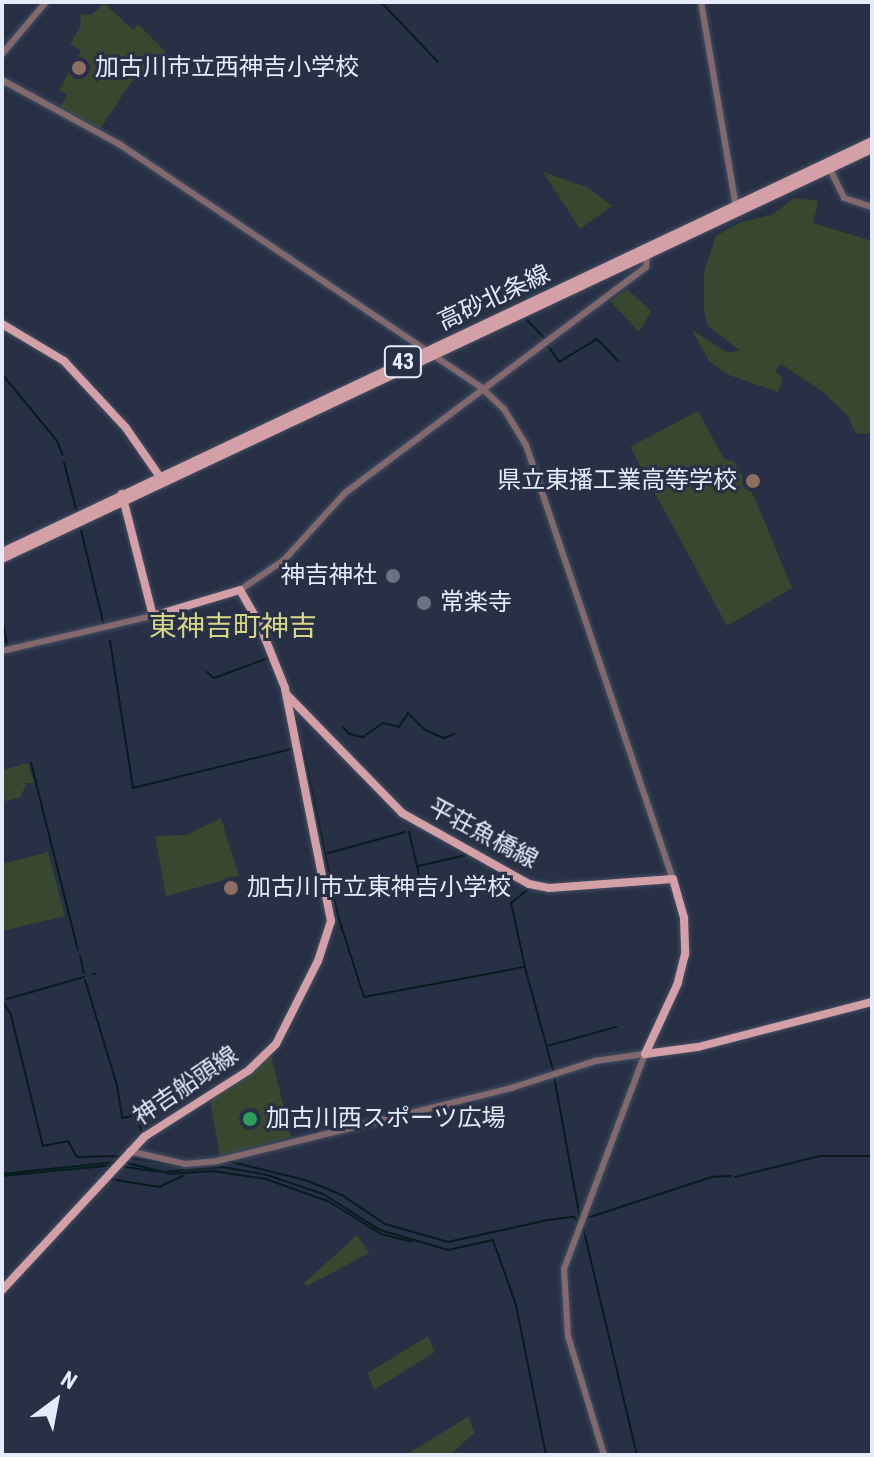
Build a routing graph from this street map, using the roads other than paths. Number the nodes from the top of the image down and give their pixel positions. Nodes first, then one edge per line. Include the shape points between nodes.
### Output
1 (46, 2) edge
2 (701, 2) edge
3 (2, 54) edge
4 (2, 80) edge
5 (872, 141) edge
6 (872, 149) edge
7 (828, 166) junction
8 (736, 206) junction
9 (872, 207) edge
10 (646, 250) junction
11 (2, 324) edge
12 (429, 354) junction
13 (483, 389) junction
14 (160, 477) junction
15 (122, 497) junction
16 (2, 552) edge
17 (2, 559) edge
18 (240, 590) junction
19 (153, 616) junction
20 (2, 651) edge
21 (287, 695) junction
22 (673, 879) junction
23 (872, 1002) edge
24 (645, 1054) junction
25 (129, 1151) junction
26 (33, 1254) junction
27 (17, 1273) junction
28 (2, 1282) edge
29 (2, 1290) edge
30 (2, 1299) edge
31 (604, 1455) edge

1 - 3 street
2 - 8 street
4 - 12 street via 112,140
5 - 7 main road, 高砂北条線 / 43
6 - 7 main road, 高砂北条線 / 43
7 - 8 main road, 高砂北条線 / 43
7 - 9 street via 846,200
8 - 10 main road, 高砂北条線 / 43
10 - 12 main road, 高砂北条線 / 43
10 - 13 street via 646,267
11 - 14 main road via 64,361 132,434
12 - 13 street
12 - 14 main road, 高砂北条線 / 43
12 - 15 main road, 高砂北条線 / 43
13 - 18 street via 345,493 270,572
13 - 22 street via 504,409 526,445
14 - 15 main road, 高砂北条線 / 43
15 - 16 main road, 高砂北条線 / 43
15 - 17 main road, 高砂北条線 / 43
15 - 19 main road
18 - 19 main road
18 - 21 main road, 平荘魚橋線
19 - 20 street
21 - 22 main road, 平荘魚橋線 via 402,813 529,884 549,888
21 - 25 main road, 神吉船頭線 via 330,903 327,940 269,1051
22 - 24 main road via 685,924 685,954 678,983
23 - 24 main road via 698,1047
24 - 25 street via 595,1061 217,1161 185,1164
24 - 31 street via 564,1269 568,1336
25 - 26 main road, 神吉船頭線
26 - 27 main road, 神吉船頭線
26 - 30 main road
27 - 28 main road
27 - 29 main road, 神吉船頭線

